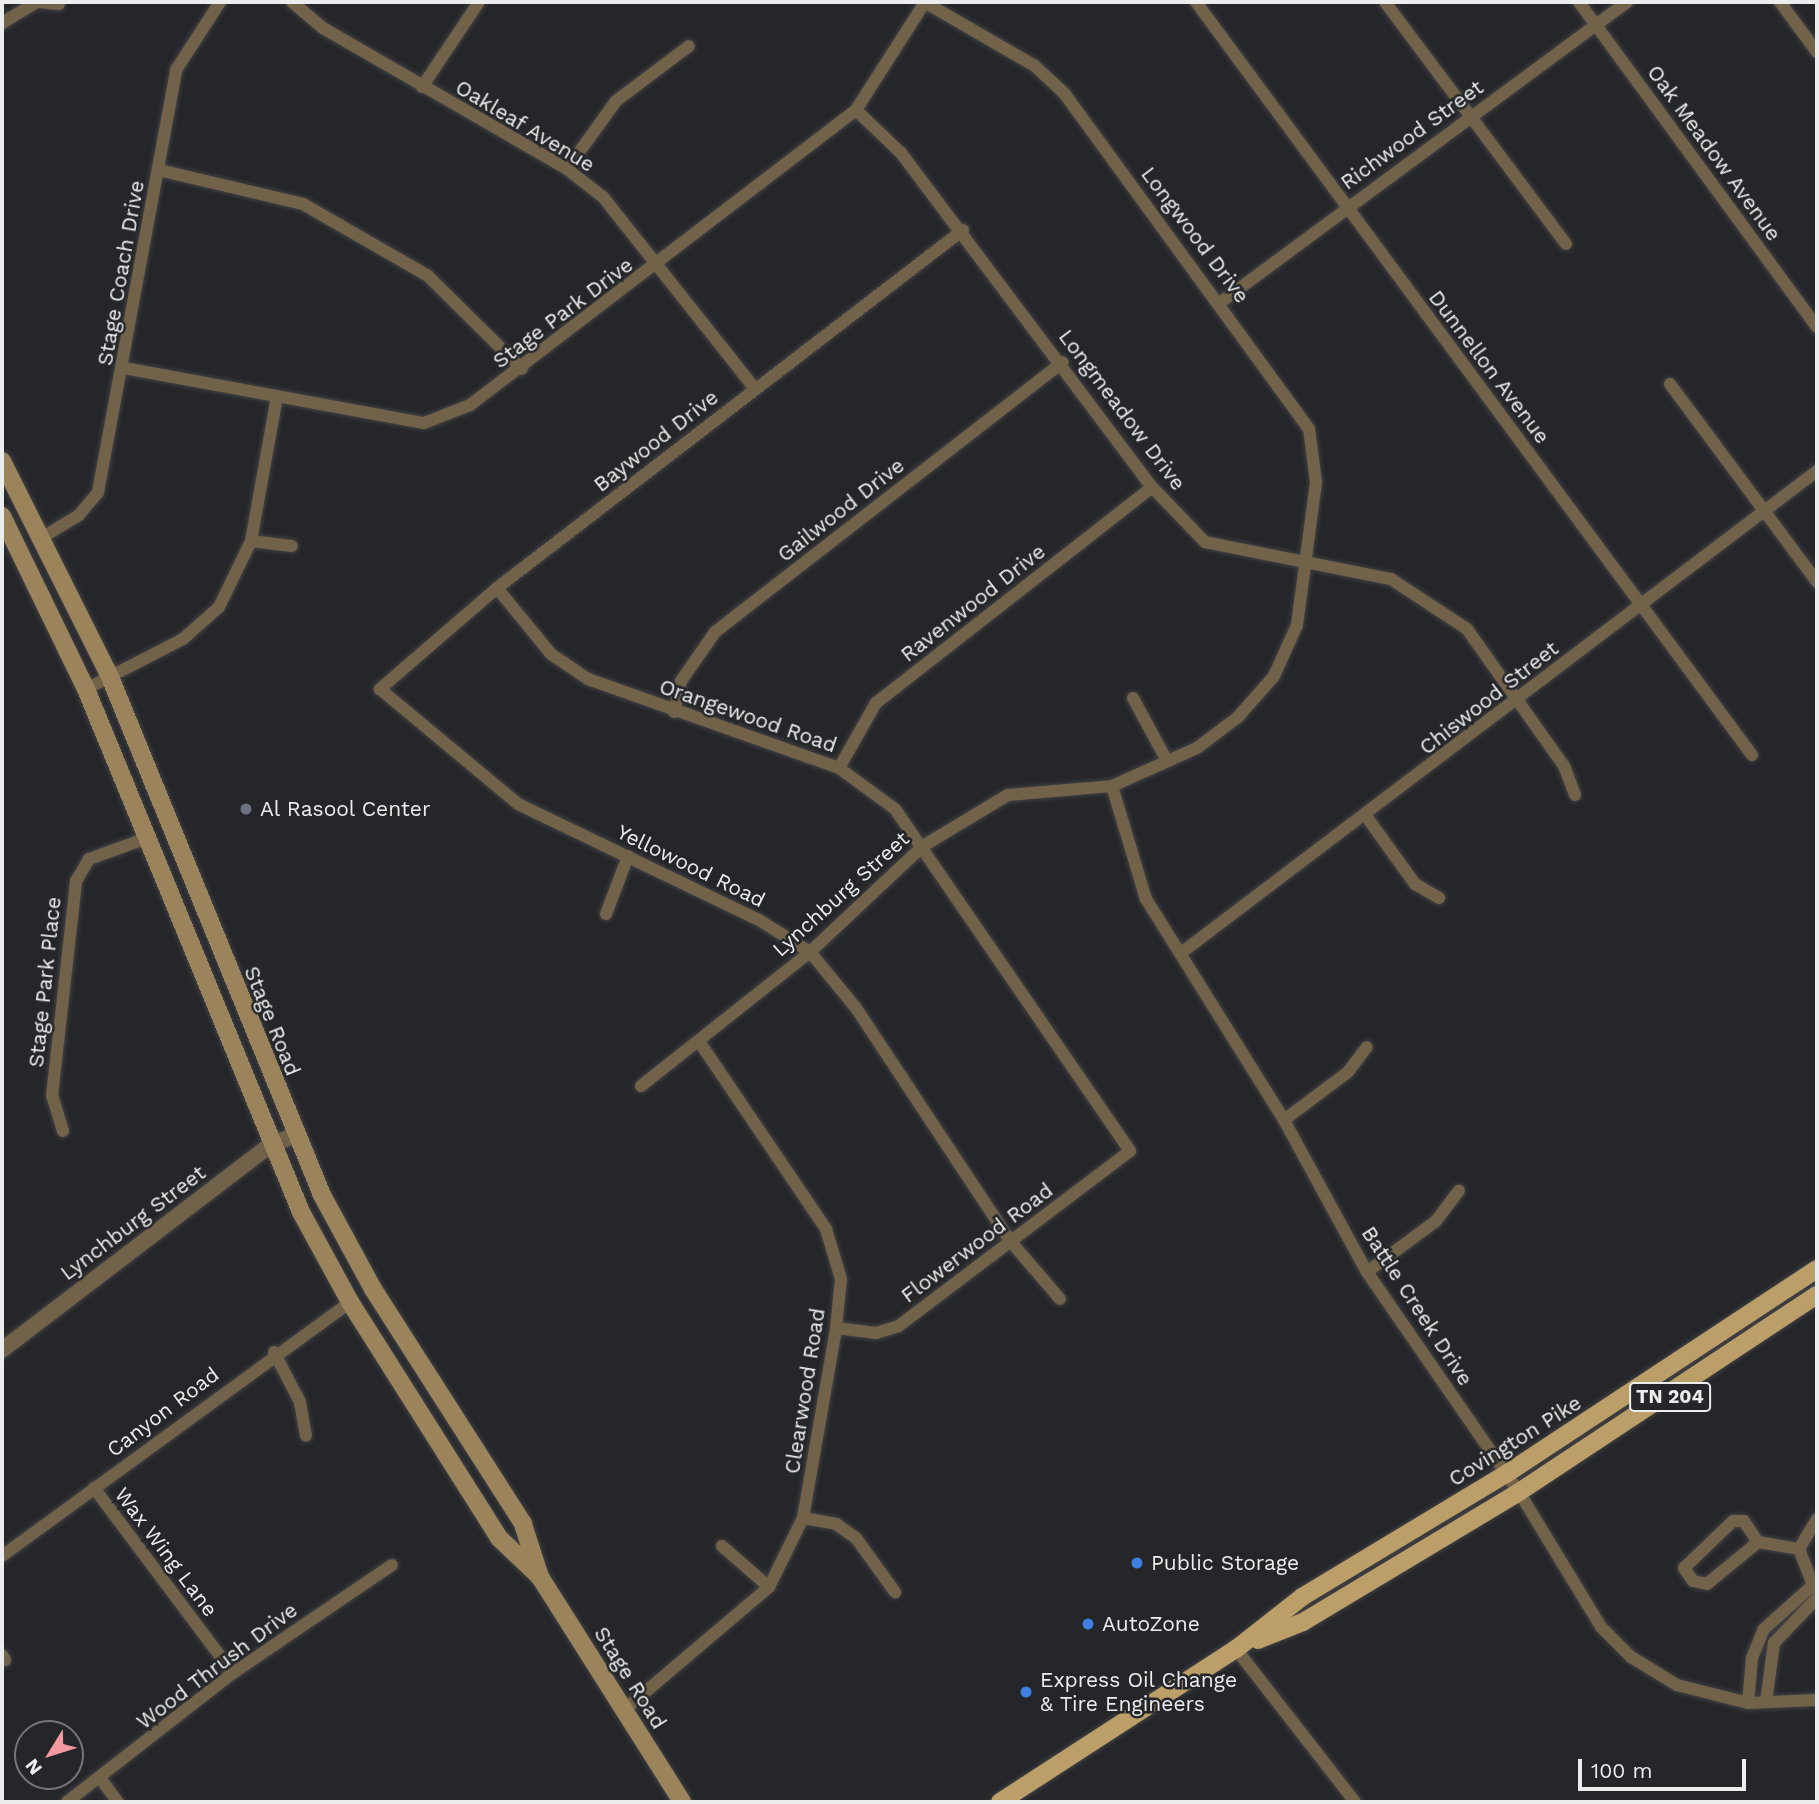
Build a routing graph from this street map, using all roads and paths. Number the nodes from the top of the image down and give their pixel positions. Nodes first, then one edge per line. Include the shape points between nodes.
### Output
1 (38, 2) edge
2 (220, 2) edge
3 (292, 2) edge
4 (479, 2) edge
5 (924, 2) edge
6 (1196, 2) edge
7 (1385, 2) edge
8 (1579, 2) edge
9 (1627, 2) edge
10 (1780, 2) edge
11 (59, 4) edge
12 (2, 23) edge
13 (1596, 24) junction
14 (689, 46) dead end
15 (1817, 52) edge
16 (422, 87) junction
17 (856, 110) junction
18 (1470, 116) junction
19 (567, 169) junction
20 (159, 170) junction
21 (1347, 207) junction
22 (962, 230) junction
23 (1566, 244) dead end
24 (660, 263) junction
25 (1221, 302) junction
26 (1817, 327) edge
27 (1063, 362) junction
28 (124, 368) junction
29 (522, 369) junction
30 (1670, 384) dead end
31 (755, 389) junction
32 (277, 396) junction
33 (2, 461) edge
34 (1817, 471) edge
35 (1152, 487) junction
36 (1761, 512) junction
37 (2, 516) edge
38 (43, 537) junction
39 (251, 541) junction
40 (292, 546) dead end
41 (1310, 564) junction
42 (1817, 582) edge
43 (498, 588) junction
44 (1640, 602) junction
45 (110, 677) junction
46 (86, 689) junction
47 (380, 689) joint
48 (1133, 698) dead end
49 (1520, 702) junction
50 (674, 712) junction
51 (1752, 755) dead end
52 (1166, 759) junction
53 (839, 768) junction
54 (1112, 786) junction
55 (1575, 795) dead end
56 (1366, 816) junction
57 (147, 838) junction
58 (923, 846) junction
59 (628, 856) junction
60 (1439, 898) dead end
61 (606, 914) dead end
62 (810, 952) junction
63 (1181, 953) junction
64 (701, 1044) junction
65 (1367, 1047) dead end
66 (641, 1086) dead end
67 (1284, 1120) junction
68 (64, 1131) dead end
69 (294, 1136) junction
70 (270, 1145) junction
71 (1130, 1152) joint
72 (1459, 1191) dead end
73 (1011, 1242) junction
74 (1817, 1269) edge
75 (1367, 1272) junction
76 (1817, 1294) edge
77 (1060, 1299) dead end
78 (350, 1302) junction
79 (836, 1328) junction
80 (2, 1350) edge
81 (274, 1352) junction
82 (306, 1435) dead end
83 (1506, 1475) junction
84 (94, 1488) junction
85 (1518, 1492) junction
86 (803, 1518) junction
87 (1817, 1519) edge
88 (1758, 1542) junction
89 (722, 1546) dead end
90 (1799, 1549) junction
91 (2, 1556) edge
92 (392, 1565) dead end
93 (541, 1577) junction
94 (769, 1587) junction
95 (895, 1592) dead end
96 (1816, 1592) edge
97 (1236, 1650) junction
98 (233, 1673) junction
99 (1817, 1700) edge
100 (1766, 1702) junction
101 (1748, 1703) junction
102 (624, 1710) junction
103 (101, 1779) junction
104 (67, 1802) edge
105 (118, 1802) edge
106 (682, 1802) edge
107 (1000, 1802) edge
108 (1355, 1802) edge

1 - 11 street
1 - 12 street
2 - 20 street, Stage Coach Drive via 176,70
3 - 16 street, Oakleaf Avenue
4 - 16 street
5 - 17 street, Stage Park Drive
5 - 25 street, Longwood Drive via 1035,66 1065,94
6 - 21 street, Dunnellon Avenue
7 - 18 street
8 - 13 street, Oak Meadow Avenue
9 - 13 street, Richwood Street
10 - 15 street
13 - 18 street, Richwood Street
13 - 26 street, Oak Meadow Avenue
14 - 19 street via 616,101
16 - 19 street, Oakleaf Avenue
17 - 22 street, Longmeadow Drive via 901,153
17 - 24 street, Stage Park Drive
18 - 21 street, Richwood Street
18 - 23 street
19 - 24 street, Oakleaf Avenue via 603,197
20 - 28 street, Stage Coach Drive
20 - 29 street via 303,204 428,276
21 - 25 street, Richwood Street
21 - 44 street, Dunnellon Avenue
22 - 27 street, Longmeadow Drive
22 - 31 street, Baywood Drive
24 - 29 street, Stage Park Drive
24 - 31 street, Oakleaf Avenue
25 - 41 street, Longwood Drive via 1309,429 1317,482
27 - 35 street, Longmeadow Drive
27 - 50 street, Gailwood Drive via 715,632 681,681
28 - 32 street, Stage Park Drive
28 - 38 street, Stage Coach Drive via 98,492 79,515
29 - 32 street, Stage Park Drive via 470,405 424,423
30 - 36 street
31 - 43 street, Baywood Drive
32 - 39 street
33 - 38 main road, Stage Road
34 - 36 street, Chiswood Street
35 - 41 street, Longmeadow Drive via 1205,542
35 - 53 street, Ravenwood Drive via 876,703
36 - 42 street
36 - 44 street, Chiswood Street
37 - 46 main road, Stage Road
38 - 45 main road, Stage Road
39 - 40 street
39 - 45 street via 219,607 183,639
41 - 49 street, Longmeadow Drive via 1391,579 1467,629
41 - 52 street, Lynchburg Street via 1297,625 1274,676 1238,718 1197,748
43 - 47 street, Baywood Drive
43 - 50 street, Orangewood Road via 551,654 588,679
44 - 49 street, Chiswood Street
44 - 51 street, Dunnellon Avenue
45 - 46 street
45 - 69 main road, Stage Road
46 - 57 main road, Stage Road
47 - 59 street, Yellowood Road via 518,804
48 - 52 street
49 - 55 street, Longmeadow Drive via 1564,765
49 - 56 street, Chiswood Street
50 - 53 street, Orangewood Road
52 - 54 street, Lynchburg Street
53 - 58 street, Orangewood Road via 895,809
54 - 58 street, Lynchburg Street via 1008,795
54 - 63 street, Battle Creek Drive via 1146,899
56 - 60 street via 1415,884
56 - 63 street, Chiswood Street
57 - 68 street, Stage Park Place via 89,859 76,881 52,1096
57 - 70 main road, Stage Road
58 - 62 street, Lynchburg Street
58 - 71 street, Orangewood Road
59 - 61 street
59 - 62 street, Yellowood Road
62 - 64 street, Lynchburg Street
62 - 73 street, Yellowood Road via 856,1008
63 - 67 street, Battle Creek Drive
64 - 66 street, Lynchburg Street
64 - 79 street, Clearwood Road via 826,1229 841,1279
65 - 67 street via 1348,1072
67 - 75 street, Battle Creek Drive
69 - 70 street, Lynchburg Street
69 - 93 main road, Stage Road via 373,1289 523,1524
70 - 78 main road, Stage Road
70 - 80 street, Lynchburg Street
71 - 73 street, Flowerwood Road
72 - 75 street via 1436,1220
73 - 77 street, Yellowood Road
73 - 79 street, Flowerwood Road via 899,1326 876,1334
74 - 83 main road, Covington Pike / TN 204
75 - 83 street, Battle Creek Drive
76 - 85 main road, Covington Pike / TN 204
78 - 81 street, Canyon Road
78 - 93 main road, Stage Road via 499,1538
79 - 86 street, Clearwood Road
81 - 82 street via 300,1402
81 - 84 street, Canyon Road
83 - 85 street, Battle Creek Drive
83 - 97 main road, Covington Pike / TN 204 via 1302,1597
84 - 91 street, Canyon Road
84 - 98 street, Wax Wing Lane
85 - 97 main road, Covington Pike / TN 204 via 1303,1622
85 - 101 street, Battle Creek Drive via 1601,1627 1631,1657 1677,1685
86 - 94 street, Clearwood Road
86 - 95 street via 836,1524 856,1538
87 - 90 street
88 - 88 street via 1707,1584 1693,1581 1684,1568 1732,1521 1744,1521
88 - 90 street
89 - 94 street
90 - 96 street
92 - 98 street, Wood Thrush Drive
93 - 102 main road, Stage Road
94 - 102 street, Clearwood Road
96 - 100 street via 1774,1643
96 - 101 street via 1764,1629 1752,1658
97 - 107 main road, Covington Pike / TN 204
97 - 108 street
98 - 103 street, Wood Thrush Drive
99 - 100 street, Battle Creek Drive
100 - 101 street, Battle Creek Drive
102 - 106 main road, Stage Road
103 - 104 street, Wood Thrush Drive
103 - 105 street

